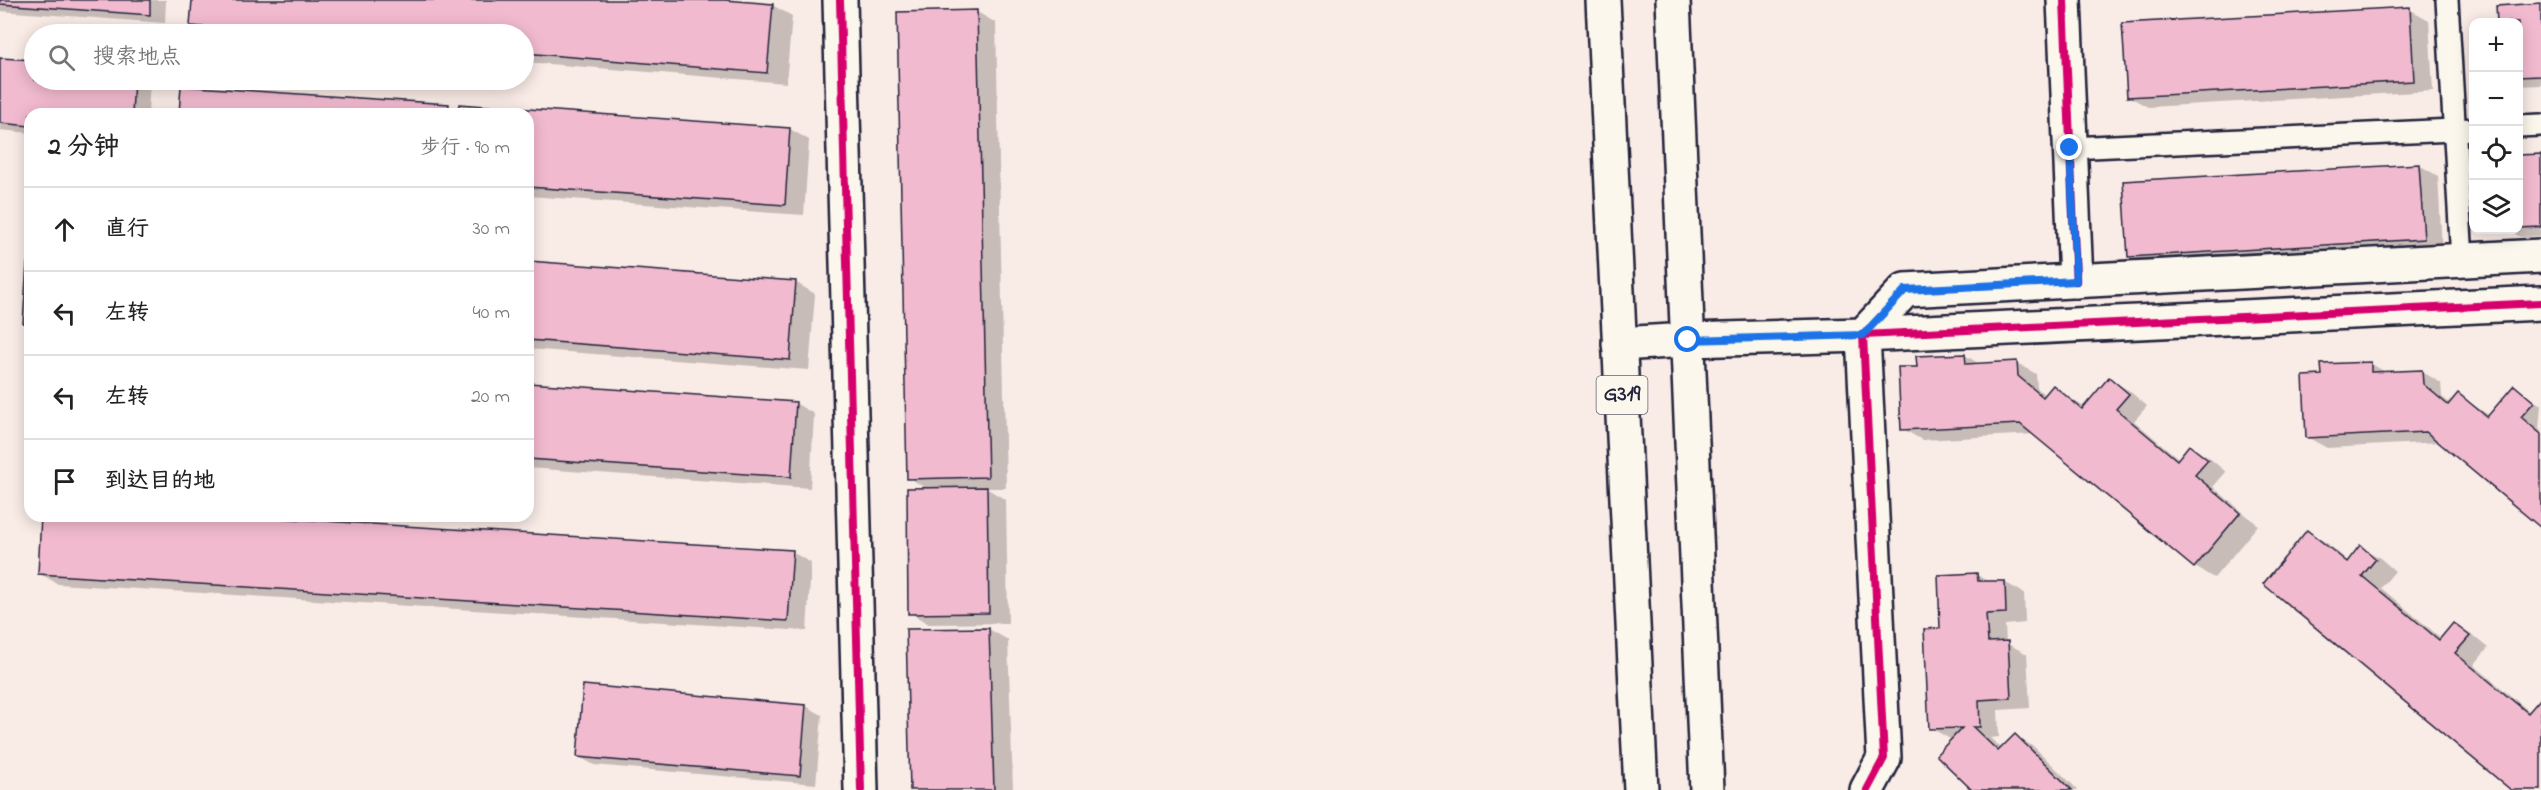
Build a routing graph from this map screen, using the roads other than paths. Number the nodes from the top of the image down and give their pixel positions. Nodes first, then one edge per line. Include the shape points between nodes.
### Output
1 (840, 0) edge
2 (1603, 0) edge
3 (1672, 0) edge
4 (2064, 0) edge
5 (2447, 0) edge
6 (2541, 125) edge
7 (2523, 126) edge
8 (2464, 130) edge
9 (2070, 148) junction
10 (2541, 256) edge
11 (2462, 260) junction
12 (2076, 281) junction
13 (2541, 303) edge
14 (1863, 335) junction
15 (1688, 340) junction
16 (1620, 344) junction
17 (861, 790) edge
18 (1641, 790) edge
19 (1707, 790) edge
20 (1867, 790) edge

1 - 17 street
2 - 16 street, G319
3 - 15 street
4 - 9 street
5 - 8 lane
6 - 7 lane
8 - 9 lane
8 - 11 lane
9 - 12 street
10 - 11 street
11 - 12 street
12 - 14 street via 1905,290
13 - 14 street
14 - 15 street
14 - 20 street via 1884,758
15 - 16 street
15 - 19 street
16 - 18 street, G319

